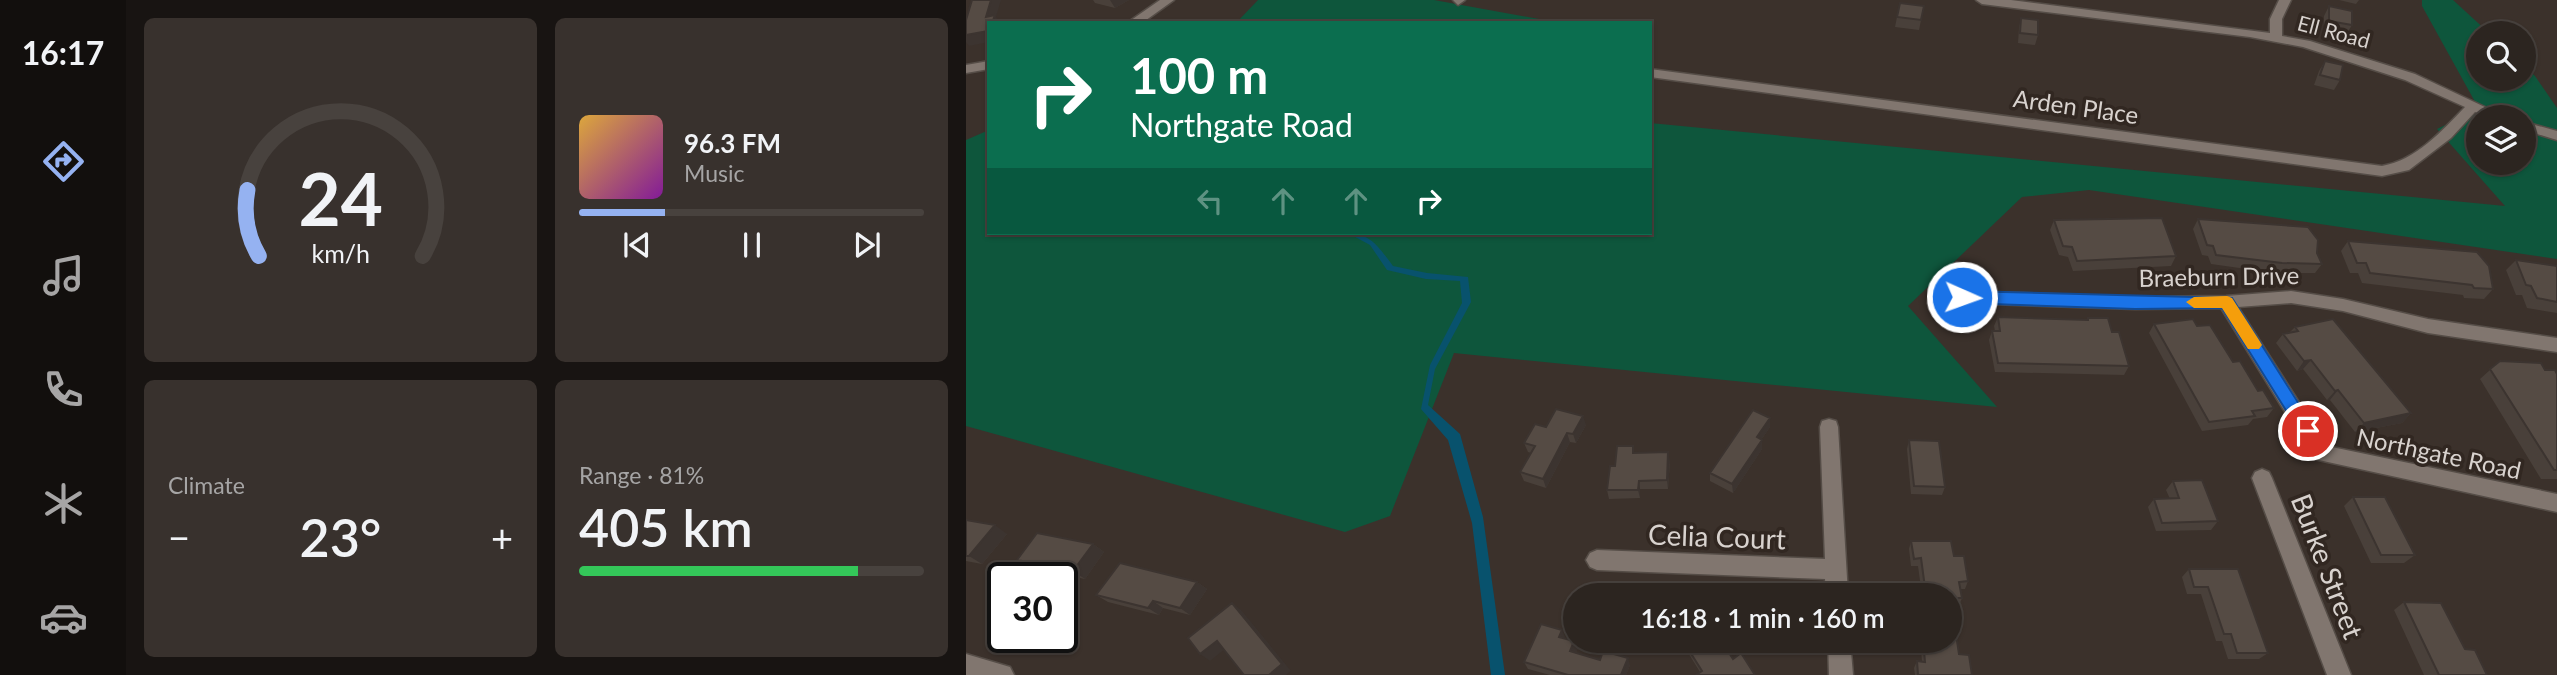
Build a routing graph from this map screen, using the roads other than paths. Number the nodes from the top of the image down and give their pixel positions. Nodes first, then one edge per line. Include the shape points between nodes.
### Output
1 (1168, 0) edge
2 (1982, 0) edge
3 (2286, 0) edge
4 (1136, 21) edge
5 (2276, 38) junction
6 (987, 65) edge
7 (966, 69) edge
8 (1652, 73) edge
9 (2471, 105) edge
10 (2466, 114) edge
11 (2536, 130) edge
12 (2557, 136) edge
13 (1962, 297) dead end
14 (2227, 302) junction
15 (2557, 345) edge
16 (1829, 427) dead end
17 (2262, 478) dead end
18 (2557, 503) edge
19 (1597, 560) dead end
20 (1836, 569) junction
21 (1837, 583) edge
22 (1840, 653) edge
23 (966, 665) edge
24 (1002, 675) edge
25 (1841, 675) edge
26 (2339, 675) edge

1 - 4 street
2 - 5 street, Ell Road
3 - 5 street via 2276,19
5 - 9 street, Ell Road via 2375,64
6 - 7 street
8 - 10 street, Arden Place via 2382,171 2404,167
11 - 12 street
13 - 14 street, Braeburn Drive
14 - 15 street, Braeburn Drive via 2312,299 2428,326
14 - 18 street, Northgate Road via 2321,453
16 - 20 street
17 - 26 street, Burke Street
19 - 20 street, Celia Court
20 - 21 street
22 - 25 street
23 - 24 street

